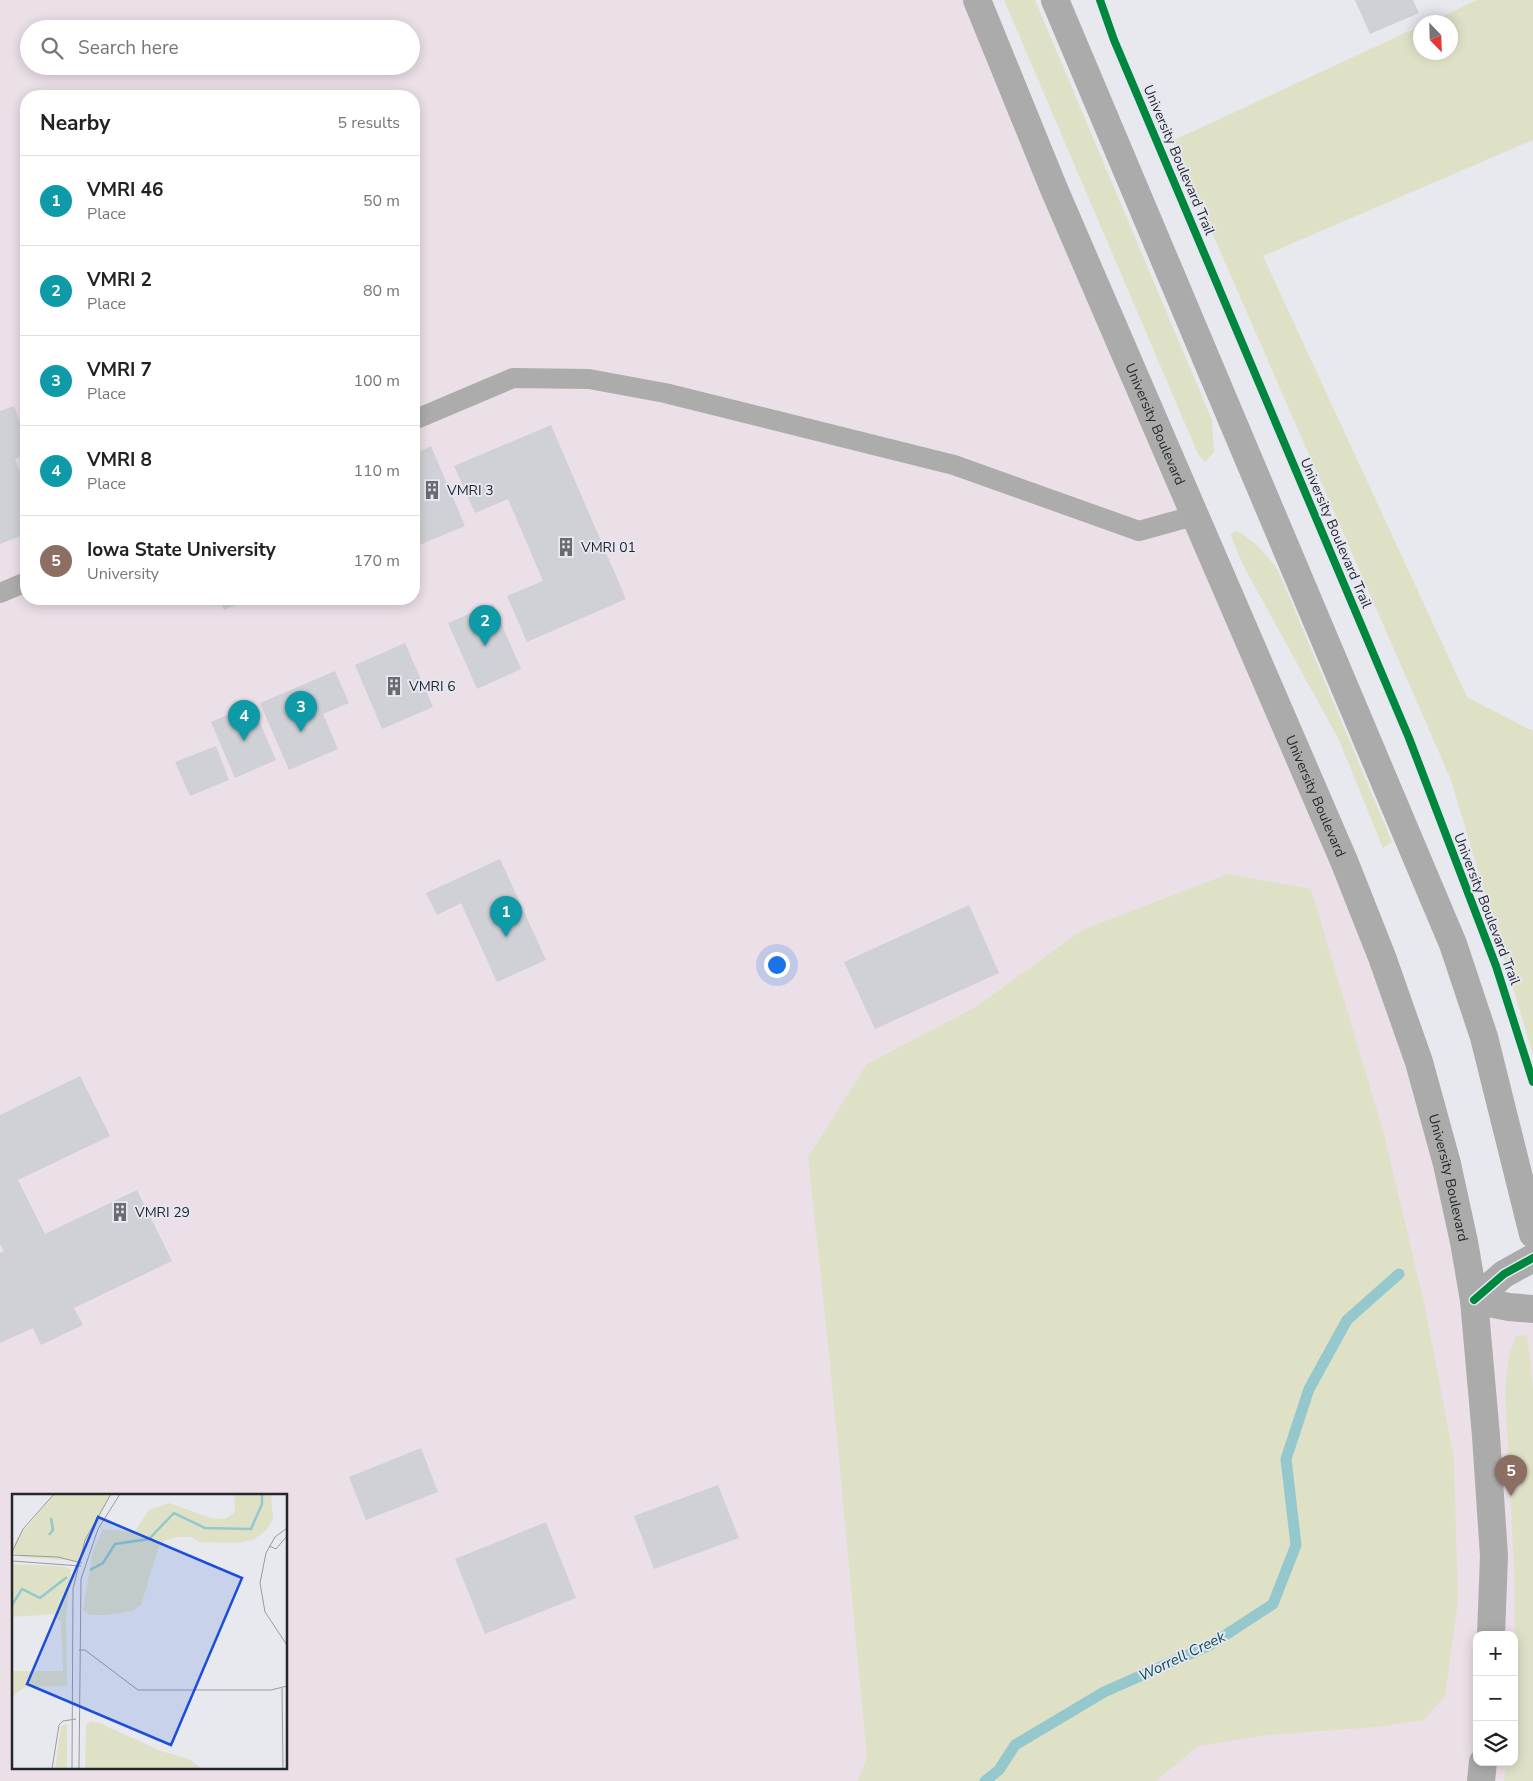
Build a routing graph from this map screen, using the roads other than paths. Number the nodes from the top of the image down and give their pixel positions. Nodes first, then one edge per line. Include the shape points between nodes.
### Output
1 (977, 0) edge
2 (1055, 0) edge
3 (420, 417) edge
4 (1193, 516) junction
5 (20, 585) edge
6 (0, 593) edge
7 (1533, 1234) edge
8 (1533, 1258) edge
9 (1474, 1300) junction
10 (1533, 1309) edge
11 (1491, 1631) edge
12 (1483, 1766) edge
13 (1481, 1781) edge

1 - 4 main road, University Boulevard
2 - 7 main road via 1453,944 1484,1037
3 - 4 lane via 513,378 589,379 665,393 954,466 1139,531
4 - 9 main road, University Boulevard via 1278,704 1382,956 1418,1062 1447,1164
5 - 6 lane
8 - 9 main road via 1504,1274
9 - 10 main road
9 - 11 main road, University Boulevard via 1494,1556
12 - 13 main road

